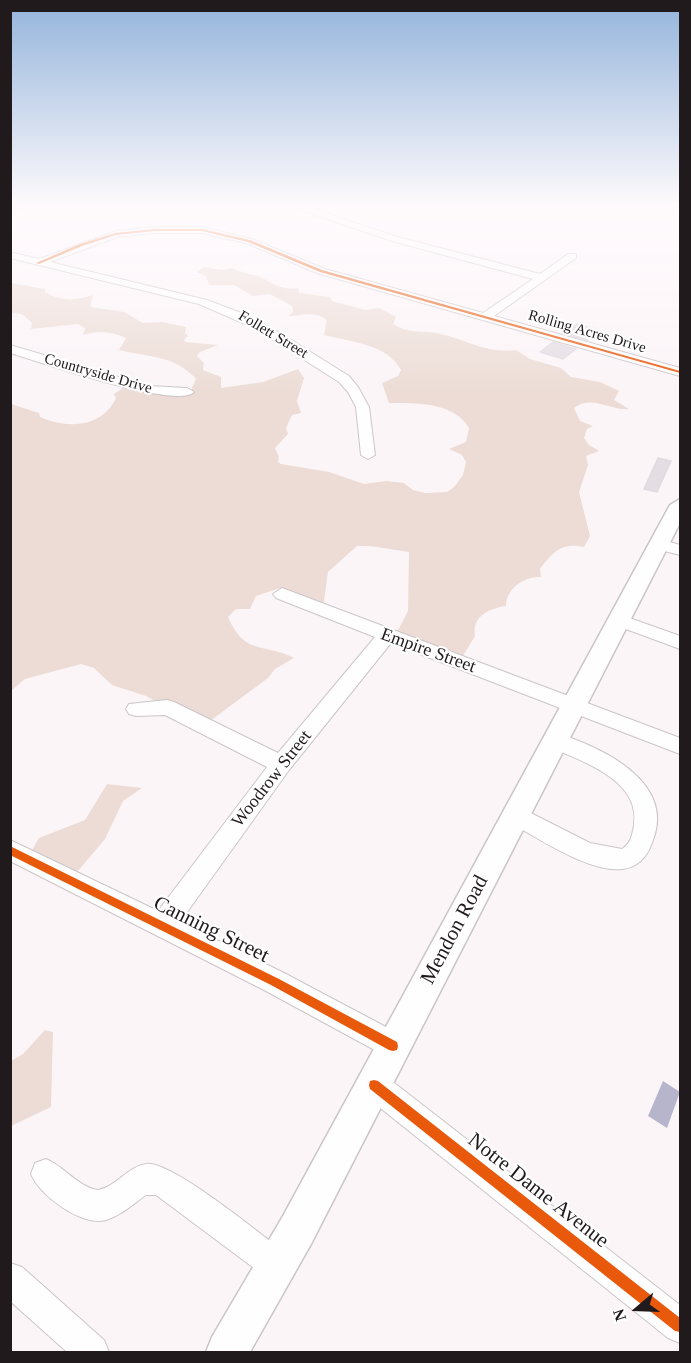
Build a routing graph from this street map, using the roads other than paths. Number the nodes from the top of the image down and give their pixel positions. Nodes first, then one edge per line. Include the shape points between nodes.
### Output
1 (57, 268) edge
2 (313, 268) edge
3 (504, 268) edge
4 (557, 268) edge
5 (543, 278) junction
6 (486, 317) junction
7 (10, 349) edge
8 (681, 372) edge
9 (188, 392) dead end
10 (368, 455) dead end
11 (674, 530) edge
12 (282, 594) dead end
13 (621, 621) junction
14 (386, 636) junction
15 (681, 643) edge
16 (576, 705) junction
17 (136, 709) dead end
18 (556, 741) junction
19 (681, 746) edge
20 (281, 764) junction
21 (517, 815) junction
22 (10, 850) edge
23 (162, 926) junction
24 (393, 1046) junction
25 (374, 1085) junction
26 (46, 1174) dead end
27 (277, 1266) junction
28 (10, 1279) edge
29 (681, 1326) edge
30 (92, 1353) edge
31 (227, 1353) edge

1 - 10 street, Follett Street via 228,309 285,341 344,379 356,392 364,405 363,434
2 - 6 street, Rolling Acres Drive
3 - 5 street
4 - 5 street
5 - 6 street
6 - 8 street, Rolling Acres Drive
7 - 9 street, Countryside Drive via 148,390
11 - 13 main road, Mendon Road
12 - 14 street, Empire Street
13 - 15 street
13 - 16 main road, Mendon Road
14 - 16 street, Empire Street
14 - 20 street, Woodrow Street
16 - 18 main road, Mendon Road
16 - 19 street, Empire Street
17 - 20 street via 167,707
18 - 21 main road, Mendon Road
18 - 21 street via 610,767 638,790 647,821 640,847 633,855 621,859 594,854
20 - 23 street, Woodrow Street
21 - 24 main road, Mendon Road
22 - 23 street, Canning Street
23 - 24 street, Canning Street
24 - 25 main road, Mendon Road
25 - 27 main road, Mendon Road
25 - 29 street, Notre Dame Avenue
26 - 27 street via 91,1205 107,1204 148,1179 163,1182
27 - 31 main road, Mendon Road
28 - 30 street

